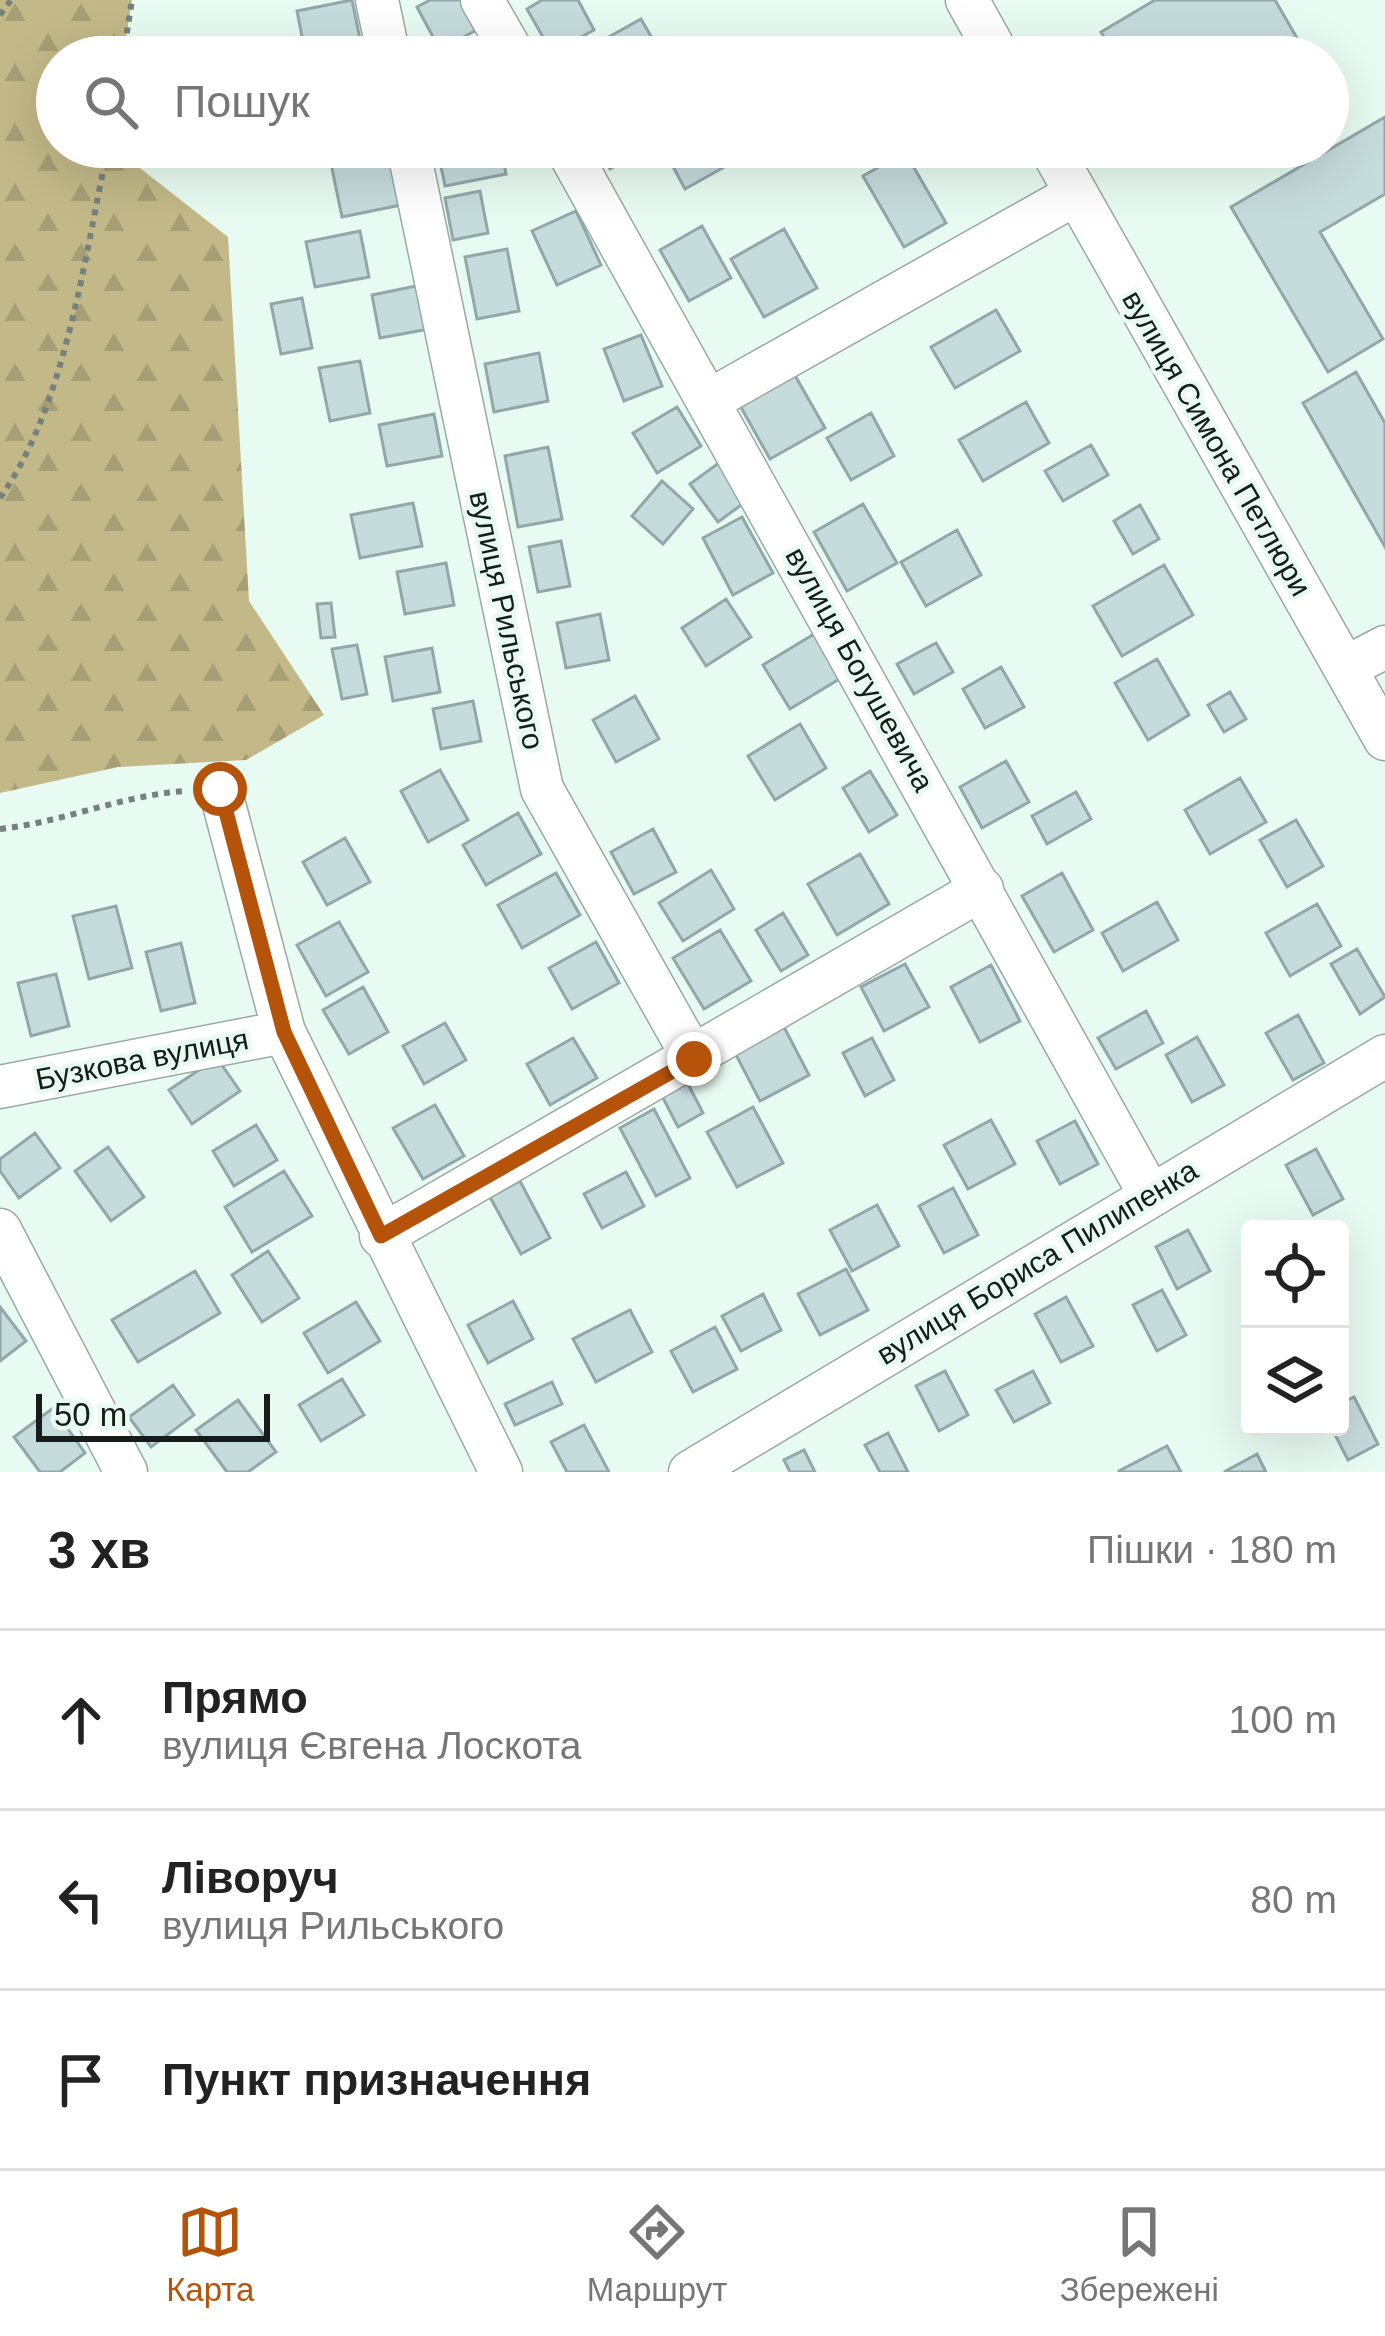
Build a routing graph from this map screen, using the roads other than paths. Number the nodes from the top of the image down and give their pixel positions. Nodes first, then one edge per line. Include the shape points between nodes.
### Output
1 (377, 0) edge
2 (482, 0) edge
3 (967, 0) edge
4 (385, 36) edge
5 (503, 36) edge
6 (987, 36) edge
7 (412, 168) edge
8 (578, 168) edge
9 (1062, 168) edge
10 (1076, 194) junction
11 (710, 400) junction
12 (1385, 647) edge
13 (1345, 668) junction
14 (1385, 739) edge
15 (220, 789) road end
16 (982, 889) junction
17 (284, 1032) junction
18 (1385, 1056) edge
19 (694, 1059) junction
20 (0, 1087) edge
21 (1149, 1193) junction
22 (0, 1230) edge
23 (381, 1236) junction
24 (126, 1472) edge
25 (501, 1472) edge
26 (690, 1472) edge

1 - 4 street
2 - 5 street
3 - 6 street
7 - 19 street, вулиця Рильського via 542,789
8 - 11 street, вулиця Богушевича
9 - 10 street, вулиця Симона Петлюри
10 - 11 street
10 - 13 street, вулиця Симона Петлюри
11 - 16 street, вулиця Богушевича
12 - 13 street
13 - 14 street, вулиця Симона Петлюри
15 - 17 street
16 - 19 street
16 - 21 street, вулиця Богушевича
17 - 20 street, Бузкова вулиця
17 - 23 street
18 - 21 street, вулиця Бориса Пилипенка
19 - 23 street
21 - 26 street, вулиця Бориса Пилипенка
22 - 24 street
23 - 25 street

